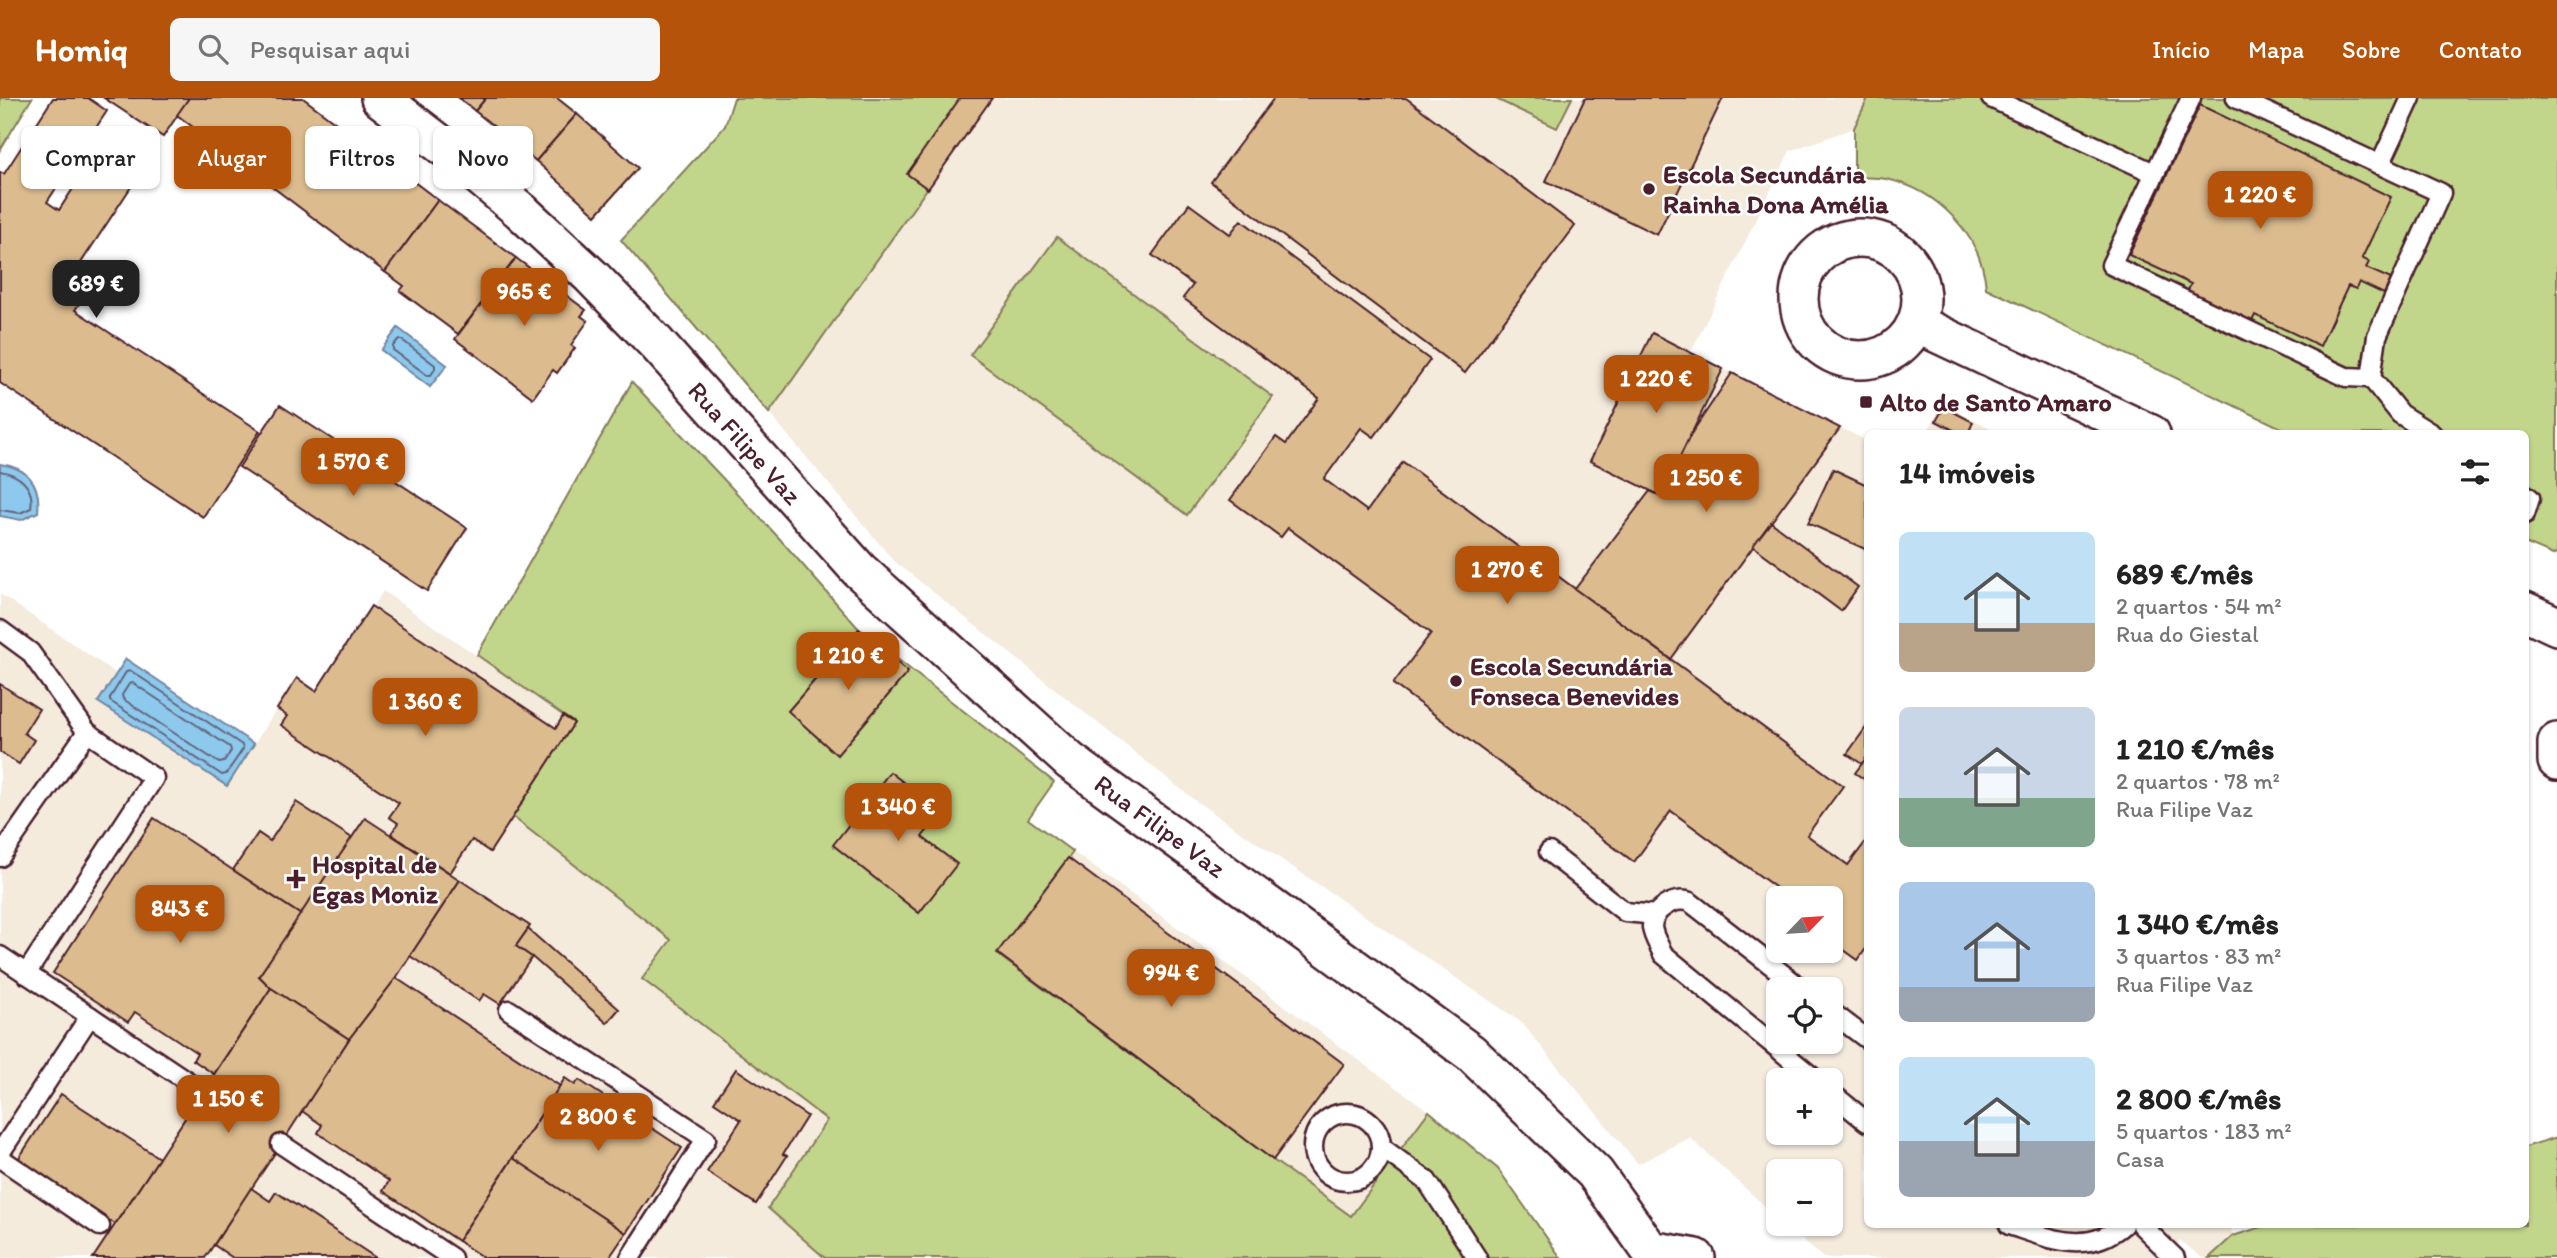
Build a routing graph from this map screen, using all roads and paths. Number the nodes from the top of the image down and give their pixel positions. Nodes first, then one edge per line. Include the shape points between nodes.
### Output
1 (380, 98) edge
2 (1991, 98) edge
3 (2191, 98) edge
4 (2236, 98) edge
5 (2411, 98) edge
6 (2380, 165) junction
7 (2154, 173) junction
8 (1917, 324) dead end
9 (2371, 378) junction
10 (2142, 430) edge
11 (2426, 430) edge
12 (2529, 613) edge
13 (2557, 625) edge
14 (0, 630) edge
15 (87, 732) junction
16 (2557, 742) edge
17 (2557, 761) edge
18 (1549, 852) dead end
19 (0, 857) edge
20 (1656, 915) junction
21 (0, 956) edge
22 (26, 974) junction
23 (1787, 977) edge
24 (509, 1010) dead end
25 (90, 1016) junction
26 (1843, 1021) edge
27 (1864, 1037) edge
28 (1801, 1068) edge
29 (202, 1091) dead end
30 (1843, 1103) edge
31 (1864, 1120) edge
32 (281, 1144) dead end
33 (1381, 1147) dead end
34 (0, 1155) edge
35 (100, 1226) dead end
36 (2018, 1228) edge
37 (2120, 1228) edge
38 (2144, 1228) edge
39 (1653, 1254) edge
40 (452, 1258) edge
41 (631, 1258) edge
42 (1477, 1258) edge
43 (1696, 1258) edge
44 (2175, 1258) edge

1 - 39 street, Rua Filipe Vaz via 521,211 591,276 859,570 1070,761 1471,1053 1595,1173
2 - 7 lane
3 - 7 lane
4 - 6 lane
5 - 6 lane
6 - 9 lane via 2441,193 2377,336
7 - 9 lane via 2110,265 2346,377
8 - 10 street
9 - 11 lane via 2400,414
12 - 13 street
14 - 15 lane via 30,652
15 - 19 lane
15 - 22 lane via 154,778
16 - 17 street
18 - 20 lane via 1625,912
20 - 23 lane via 1679,900 1690,902
20 - 28 lane via 1652,928 1663,954
21 - 22 lane
22 - 25 lane
24 - 41 lane via 706,1139
25 - 29 lane
25 - 34 lane
26 - 27 lane
30 - 31 lane
32 - 40 lane
33 - 42 lane via 1427,1181
34 - 35 lane
36 - 37 lane via 2062,1242 2089,1243 2110,1237
38 - 44 lane
39 - 43 street, Rua Filipe Vaz

